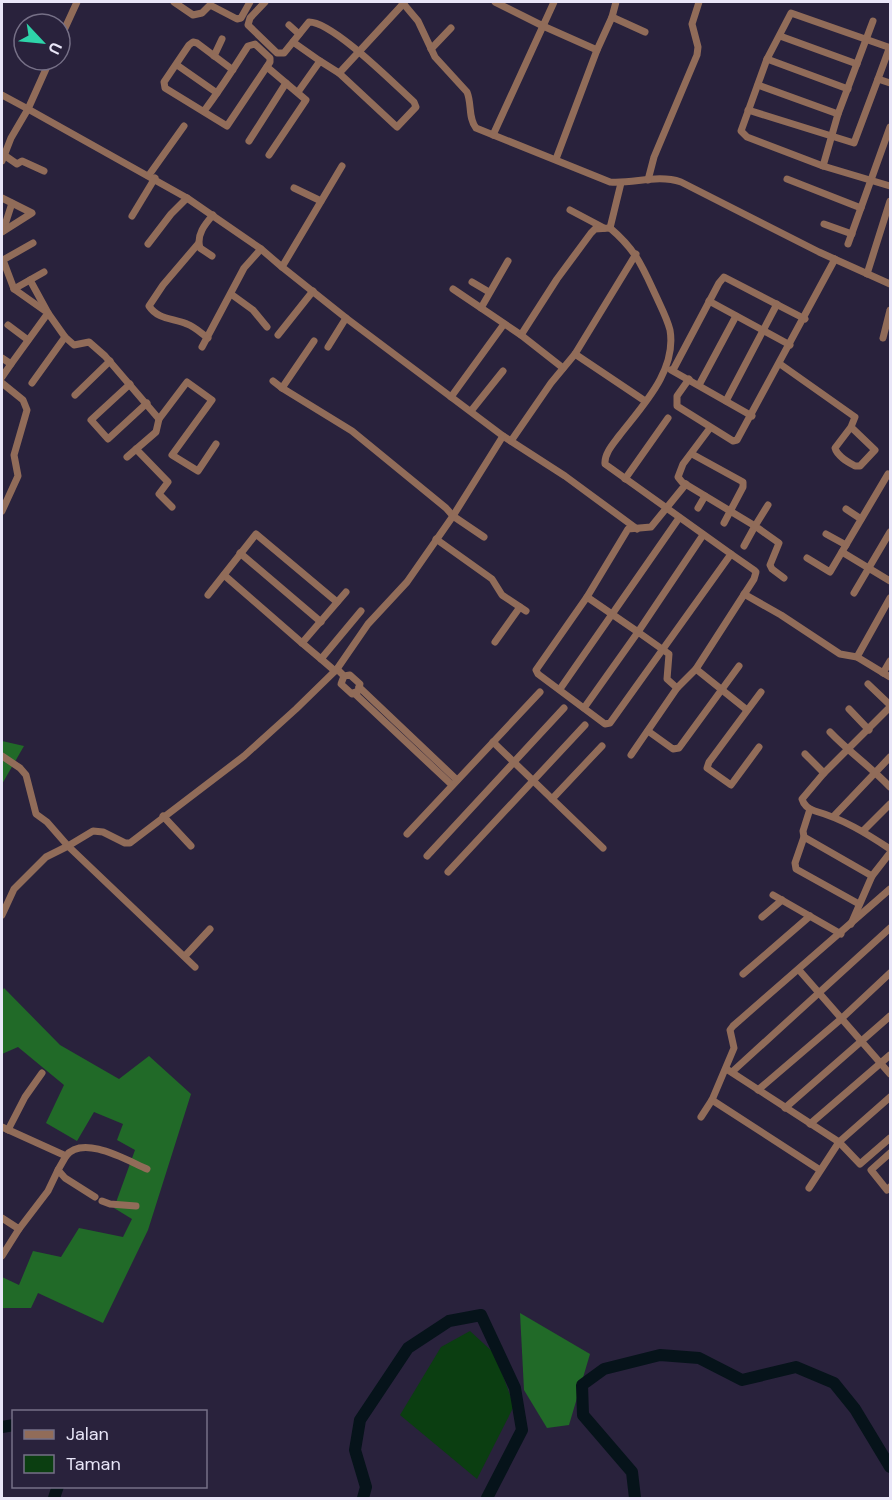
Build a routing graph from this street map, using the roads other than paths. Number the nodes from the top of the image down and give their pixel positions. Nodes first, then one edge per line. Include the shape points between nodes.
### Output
1 (174, 2) edge
2 (250, 2) edge
3 (265, 2) edge
4 (403, 2) edge
5 (495, 2) edge
6 (554, 2) edge
7 (616, 2) edge
8 (699, 2) edge
9 (612, 17) junction
10 (873, 21) dead end
11 (289, 25) dead end
12 (543, 26) junction
13 (451, 28) dead end
14 (645, 32) dead end
15 (299, 34) junction
16 (780, 36) junction
17 (866, 38) junction
18 (222, 39) dead end
19 (293, 42) junction
20 (431, 49) junction
21 (597, 50) junction
22 (360, 53) junction
23 (214, 56) junction
24 (767, 59) junction
25 (320, 61) junction
26 (857, 64) junction
27 (177, 65) junction
28 (267, 67) junction
29 (233, 70) junction
30 (45, 72) edge
31 (339, 73) junction
32 (878, 79) junction
33 (286, 83) junction
34 (891, 83) edge
35 (758, 85) junction
36 (848, 89) junction
37 (298, 92) junction
38 (217, 93) junction
39 (2, 96) edge
40 (28, 109) junction
41 (748, 110) junction
42 (204, 111) junction
43 (838, 114) junction
44 (184, 126) dead end
45 (891, 127) edge
46 (493, 135) junction
47 (832, 138) junction
48 (249, 141) dead end
49 (269, 155) dead end
50 (3, 158) edge
51 (556, 159) junction
52 (342, 166) dead end
53 (823, 166) junction
54 (44, 171) dead end
55 (152, 177) junction
56 (787, 179) dead end
57 (872, 179) junction
58 (648, 180) junction
59 (621, 183) junction
60 (891, 186) edge
61 (294, 188) dead end
62 (2, 198) edge
63 (187, 198) junction
64 (321, 201) junction
65 (891, 201) edge
66 (12, 203) junction
67 (861, 208) junction
68 (570, 210) dead end
69 (213, 215) junction
70 (132, 216) dead end
71 (824, 224) dead end
72 (607, 228) junction
73 (2, 231) edge
74 (852, 234) junction
75 (33, 243) dead end
76 (148, 244) dead end
77 (198, 244) junction
78 (848, 244) dead end
79 (261, 249) junction
80 (636, 254) junction
81 (2, 256) edge
82 (212, 256) dead end
83 (836, 259) junction
84 (508, 261) dead end
85 (282, 267) junction
86 (44, 272) dead end
87 (867, 274) junction
88 (30, 280) junction
89 (472, 282) dead end
90 (891, 284) edge
91 (14, 289) junction
92 (453, 289) dead end
93 (313, 291) junction
94 (489, 292) junction
95 (231, 294) junction
96 (709, 301) junction
97 (777, 304) junction
98 (481, 308) junction
99 (891, 310) edge
100 (48, 313) junction
101 (736, 316) junction
102 (346, 318) junction
103 (805, 319) junction
104 (504, 324) junction
105 (8, 325) dead end
106 (267, 327) dead end
107 (763, 330) junction
108 (278, 335) dead end
109 (521, 335) junction
110 (65, 337) junction
111 (208, 338) junction
112 (883, 338) dead end
113 (28, 340) junction
114 (314, 341) dead end
115 (790, 345) junction
116 (202, 346) dead end
117 (328, 347) dead end
118 (575, 354) junction
119 (2, 358) edge
120 (110, 361) junction
121 (11, 364) junction
122 (780, 364) junction
123 (563, 368) junction
124 (669, 370) junction
125 (503, 371) dead end
126 (2, 377) edge
127 (689, 379) junction
128 (273, 381) dead end
129 (2, 383) edge
130 (32, 383) dead end
131 (130, 384) junction
132 (699, 386) junction
133 (282, 388) junction
134 (75, 395) dead end
135 (451, 397) junction
136 (645, 401) junction
137 (726, 401) junction
138 (147, 403) junction
139 (471, 411) junction
140 (752, 416) junction
141 (668, 418) dead end
142 (159, 419) junction
143 (850, 426) junction
144 (710, 428) junction
145 (503, 436) junction
146 (511, 441) junction
147 (216, 444) dead end
148 (136, 449) junction
149 (692, 454) junction
150 (127, 457) dead end
151 (888, 474) dead end
152 (625, 479) junction
153 (686, 484) junction
154 (705, 496) junction
155 (768, 505) dead end
156 (172, 507) dead end
157 (698, 507) dead end
158 (665, 508) junction
159 (846, 509) dead end
160 (2, 511) edge
161 (731, 511) junction
162 (453, 516) junction
163 (680, 518) junction
164 (861, 519) junction
165 (724, 523) dead end
166 (755, 526) junction
167 (637, 529) junction
168 (891, 532) edge
169 (826, 534) dead end
170 (703, 535) junction
171 (484, 537) dead end
172 (436, 539) junction
173 (744, 546) dead end
174 (844, 548) junction
175 (240, 553) junction
176 (730, 554) junction
177 (807, 558) dead end
178 (869, 568) junction
179 (224, 575) junction
180 (784, 578) dead end
181 (891, 581) edge
182 (346, 592) dead end
183 (854, 593) dead end
184 (744, 594) junction
185 (208, 595) dead end
186 (586, 597) junction
187 (891, 598) edge
188 (338, 602) junction
189 (362, 611) dead end
190 (613, 614) junction
191 (321, 622) junction
192 (638, 632) junction
193 (495, 642) dead end
194 (302, 643) junction
195 (664, 650) junction
196 (857, 657) junction
197 (321, 659) junction
198 (891, 661) edge
199 (740, 666) dead end
200 (696, 669) junction
201 (336, 670) junction
202 (887, 675) edge
203 (344, 676) junction
204 (868, 684) dead end
205 (677, 688) junction
206 (560, 689) junction
207 (357, 690) junction
208 (721, 690) junction
209 (540, 692) dead end
210 (761, 692) dead end
211 (891, 706) edge
212 (564, 708) dead end
213 (584, 708) junction
214 (849, 709) dead end
215 (747, 710) junction
216 (585, 725) dead end
217 (868, 730) junction
218 (648, 731) junction
219 (830, 732) dead end
220 (493, 742) junction
221 (602, 746) dead end
222 (759, 747) dead end
223 (848, 751) junction
224 (806, 754) dead end
225 (632, 755) dead end
226 (2, 756) edge
227 (891, 757) edge
228 (514, 762) junction
229 (825, 773) junction
230 (877, 773) junction
231 (533, 780) junction
232 (455, 783) junction
233 (891, 787) edge
234 (552, 799) junction
235 (891, 804) edge
236 (810, 809) junction
237 (163, 816) junction
238 (834, 816) junction
239 (863, 831) junction
240 (407, 834) dead end
241 (804, 837) junction
242 (68, 846) junction
243 (190, 846) dead end
244 (603, 848) dead end
245 (891, 851) edge
246 (427, 856) dead end
247 (448, 872) dead end
248 (872, 876) junction
249 (890, 892) edge
250 (772, 894) dead end
251 (782, 900) junction
252 (859, 904) junction
253 (2, 915) edge
254 (810, 916) junction
255 (762, 917) dead end
256 (850, 926) junction
257 (891, 928) edge
258 (210, 929) dead end
259 (841, 934) junction
260 (185, 956) junction
261 (195, 967) dead end
262 (799, 970) junction
263 (891, 973) edge
264 (743, 974) dead end
265 (819, 993) junction
266 (891, 1016) edge
267 (841, 1019) junction
268 (862, 1042) junction
269 (891, 1055) edge
270 (881, 1064) junction
271 (729, 1070) junction
272 (42, 1073) dead end
273 (891, 1074) edge
274 (758, 1090) junction
275 (891, 1097) edge
276 (712, 1100) junction
277 (785, 1108) junction
278 (701, 1118) dead end
279 (810, 1124) junction
280 (3, 1128) edge
281 (891, 1138) edge
282 (838, 1142) junction
283 (891, 1153) edge
284 (66, 1156) junction
285 (147, 1169) dead end
286 (58, 1170) junction
287 (820, 1170) junction
288 (891, 1187) edge
289 (809, 1188) dead end
290 (94, 1197) dead end
291 (102, 1201) dead end
292 (136, 1206) dead end
293 (2, 1218) edge
294 (19, 1229) junction
295 (2, 1256) edge

1 - 2 street via 193,15 212,6 237,19 242,18
3 - 19 street via 248,25 279,55
4 - 20 street via 418,21
4 - 22 street
5 - 12 street
6 - 12 street
7 - 9 street
8 - 58 street via 692,24 697,56
9 - 14 street
9 - 21 street
10 - 17 street
11 - 15 street
12 - 21 street
12 - 46 street
13 - 20 street
15 - 19 street
15 - 22 street via 312,22
16 - 17 street via 791,13
16 - 24 street
16 - 26 street
17 - 26 street
17 - 32 street via 889,49
18 - 23 street
19 - 25 street
20 - 46 street via 467,92 476,128
21 - 51 street
22 - 31 street
22 - 31 street via 416,104 399,126
23 - 27 street via 193,42
23 - 29 street
24 - 35 street
24 - 36 street
25 - 31 street
25 - 37 street
26 - 36 street
27 - 38 street
27 - 42 street via 164,82 165,88
28 - 29 street via 270,58 252,44
28 - 33 street
28 - 42 street via 227,126
29 - 38 street
30 - 40 street
32 - 34 street
32 - 47 street via 854,143
33 - 37 street
33 - 48 street
35 - 41 street
35 - 43 street
36 - 43 street
37 - 49 street via 306,101
38 - 42 street
39 - 40 street
40 - 50 street
40 - 55 street
41 - 47 street
41 - 53 street via 743,135
43 - 47 street
44 - 55 street
45 - 57 street
46 - 51 street
47 - 53 street
50 - 54 street
51 - 59 street
52 - 64 street
53 - 57 street
55 - 63 street
55 - 70 street
56 - 67 street
57 - 60 street
57 - 67 street
58 - 59 street
58 - 83 street via 670,178 692,186
59 - 72 street
61 - 64 street
62 - 66 street
63 - 69 street
63 - 76 street
64 - 85 street
65 - 87 street
66 - 73 street
66 - 73 street via 32,213
67 - 74 street
68 - 72 street
69 - 77 street
69 - 79 street
71 - 74 street
72 - 80 street
72 - 109 street via 591,233
74 - 78 street
75 - 81 street
77 - 82 street
77 - 111 street via 149,306 159,315 187,324
79 - 85 street
79 - 95 street via 244,268
80 - 118 street
80 - 124 street via 670,330
81 - 91 street
83 - 87 street
83 - 103 street
84 - 94 street
85 - 93 street
86 - 88 street
87 - 90 street
88 - 91 street
88 - 100 street
89 - 94 street
91 - 100 street
92 - 98 street
93 - 102 street
93 - 108 street
94 - 98 street
95 - 106 street via 253,310
95 - 111 street
96 - 97 street via 724,277
96 - 101 street
96 - 124 street
97 - 103 street
97 - 107 street
98 - 104 street
99 - 112 street
100 - 110 street
100 - 113 street
101 - 107 street
101 - 132 street
102 - 117 street
102 - 135 street
103 - 115 street
104 - 109 street
104 - 135 street
105 - 113 street
107 - 115 street
107 - 137 street
109 - 123 street
110 - 120 street via 74,345 89,342
110 - 130 street
111 - 116 street
113 - 121 street
114 - 133 street
115 - 122 street
118 - 123 street
118 - 136 street
119 - 121 street
120 - 131 street
120 - 134 street
121 - 126 street
122 - 140 street
122 - 143 street via 853,415
123 - 146 street
124 - 127 street
124 - 136 street
125 - 139 street
127 - 132 street
127 - 144 street via 677,396 677,406
128 - 133 street
129 - 160 street via 23,400 27,410 14,455 18,476
131 - 138 street
131 - 138 street via 91,420 108,439
132 - 137 street
133 - 162 street via 358,436
135 - 139 street
136 - 152 street via 605,457 607,467
137 - 140 street
138 - 142 street
139 - 145 street
140 - 144 street via 736,441
141 - 152 street
142 - 147 street via 187,382 212,400 172,455 198,471
142 - 148 street via 156,432
143 - 143 street via 835,451 860,466 875,450
144 - 149 street
145 - 146 street
145 - 162 street
146 - 167 street
148 - 150 street
148 - 156 street via 168,482 159,494
149 - 153 street via 679,472 678,477
149 - 161 street via 743,482
151 - 164 street
152 - 158 street
153 - 154 street
153 - 158 street
154 - 157 street
154 - 161 street
155 - 166 street
158 - 163 street
158 - 167 street via 651,527
159 - 164 street
161 - 165 street
161 - 166 street
162 - 171 street
162 - 172 street
163 - 170 street
163 - 190 street
164 - 174 street
166 - 173 street
166 - 180 street via 779,543 770,565
167 - 186 street via 628,529
168 - 178 street
169 - 174 street
170 - 176 street
170 - 192 street
172 - 193 street via 492,579 502,595 523,609
172 - 201 street via 407,582 368,624
174 - 177 street via 830,572
174 - 178 street
175 - 179 street
175 - 188 street via 256,534
175 - 191 street
176 - 184 street via 756,572
176 - 195 street
178 - 181 street
178 - 183 street
179 - 185 street
179 - 194 street
182 - 188 street
184 - 196 street via 840,654
184 - 200 street
186 - 190 street
186 - 206 street via 537,670
187 - 196 street
188 - 191 street
189 - 197 street
190 - 192 street
190 - 206 street
191 - 194 street
192 - 195 street
192 - 213 street
194 - 197 street
195 - 205 street via 669,657 667,679
195 - 213 street via 610,723 605,724
196 - 202 street
197 - 201 street
198 - 202 street
199 - 208 street
200 - 205 street
200 - 208 street
201 - 203 street
201 - 237 street via 244,756
203 - 207 street via 350,675 360,684
203 - 207 street via 341,684 352,694
204 - 211 street
205 - 218 street
206 - 213 street
207 - 232 street
208 - 215 street
208 - 218 street via 677,749
209 - 220 street
210 - 215 street
211 - 217 street
212 - 228 street
214 - 217 street
215 - 222 street via 707,768 731,785
216 - 231 street
217 - 223 street
218 - 225 street
219 - 223 street
220 - 228 street
220 - 232 street
221 - 234 street
223 - 229 street
223 - 230 street
224 - 229 street
226 - 242 street via 24,771 34,812
227 - 230 street
228 - 231 street
228 - 246 street
229 - 236 street via 803,797 804,805
230 - 233 street
230 - 238 street
231 - 234 street
231 - 247 street
232 - 240 street
234 - 244 street
235 - 239 street
236 - 238 street
236 - 241 street
237 - 242 street via 130,843 98,830
237 - 243 street
238 - 239 street
239 - 245 street
241 - 248 street
241 - 252 street via 796,869
242 - 253 street via 46,857 30,872 14,889
242 - 260 street
245 - 248 street
248 - 252 street
249 - 256 street
250 - 251 street
251 - 254 street
251 - 255 street
252 - 256 street
254 - 259 street
254 - 264 street
256 - 259 street
257 - 265 street
258 - 260 street
259 - 262 street
260 - 261 street
262 - 265 street
262 - 271 street via 730,1030 734,1048
263 - 267 street
265 - 267 street
265 - 271 street
266 - 268 street
267 - 268 street
267 - 274 street
268 - 270 street
268 - 277 street
269 - 270 street
270 - 273 street
270 - 279 street
271 - 274 street
271 - 276 street
272 - 280 street
274 - 277 street
275 - 282 street
276 - 278 street
276 - 287 street
277 - 279 street
279 - 282 street
280 - 284 street
281 - 282 street via 860,1164
282 - 287 street
283 - 288 street via 871,1170 887,1190
284 - 285 street via 82,1148 101,1149
284 - 286 street
286 - 290 street
286 - 294 street via 48,1191
287 - 289 street
291 - 292 street
293 - 294 street
294 - 295 street

